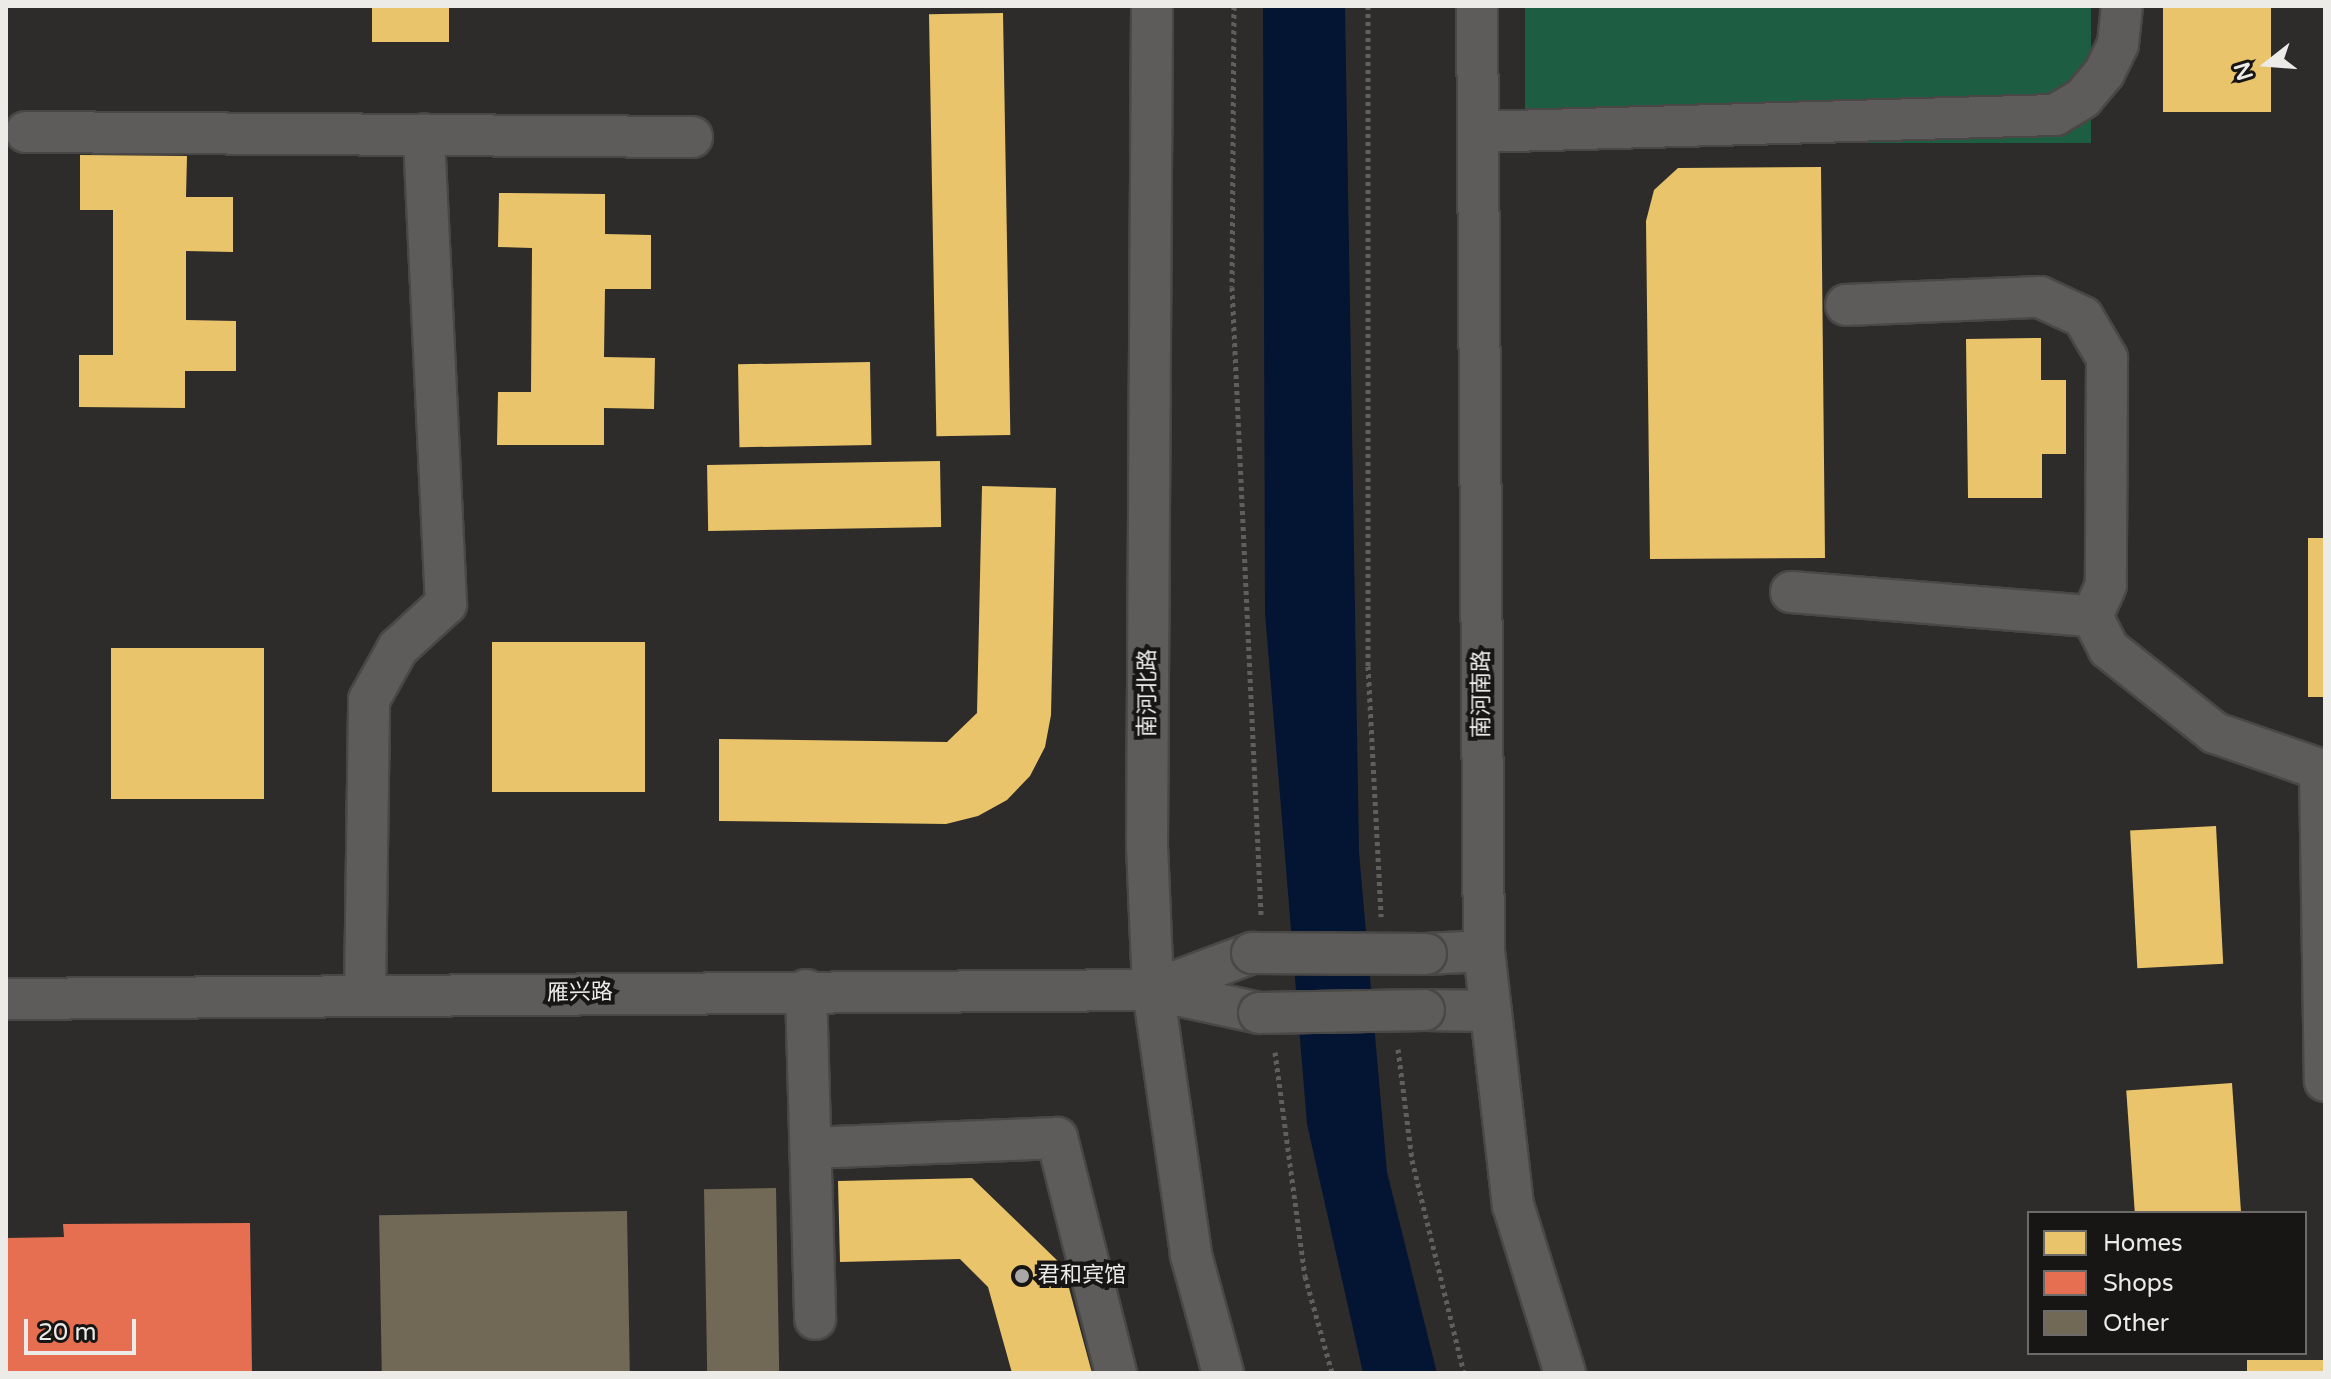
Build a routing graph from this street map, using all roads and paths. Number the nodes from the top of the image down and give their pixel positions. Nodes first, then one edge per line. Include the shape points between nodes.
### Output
1 (1152, 6) edge
2 (1234, 6) edge
3 (1368, 6) edge
4 (1477, 6) edge
5 (2122, 6) edge
6 (26, 132) dead end
7 (1478, 132) junction
8 (424, 135) junction
9 (692, 137) dead end
10 (1846, 305) dead end
11 (1791, 592) dead end
12 (2092, 616) junction
13 (2323, 771) edge
14 (1382, 926) dead end
15 (1257, 942) junction
16 (1484, 951) junction
17 (806, 990) junction
18 (1153, 990) junction
19 (365, 995) junction
20 (6, 999) edge
21 (1488, 1011) junction
22 (1410, 1023) junction
23 (1266, 1024) junction
24 (2325, 1081) edge
25 (811, 1148) junction
26 (815, 1319) dead end
27 (1116, 1373) edge
28 (1223, 1373) edge
29 (1332, 1373) edge
30 (1464, 1373) edge
31 (1565, 1373) edge

1 - 18 street, 南河北路 via 1147,845
2 - 15 path via 1232,287
3 - 14 path via 1368,666
4 - 7 street, 南河南路
5 - 7 street via 2118,44 2104,73 2083,98 2055,115
6 - 8 street
7 - 16 street, 南河南路
8 - 9 street
8 - 19 street via 446,604 398,648 369,700
10 - 12 street via 2040,297 2063,304 2091,326 2107,358 2106,585
11 - 12 street
12 - 13 street via 2109,649 2215,733
13 - 24 street
15 - 16 street, bridge via 1426,954
15 - 18 street
16 - 21 street, 南河南路
17 - 18 street, 雁兴路
17 - 19 street, 雁兴路
17 - 25 street
18 - 23 street
18 - 28 street, 南河北路 via 1191,1255
19 - 20 street, 雁兴路
21 - 22 street
21 - 31 street, 南河南路 via 1513,1205
22 - 23 street, bridge
22 - 30 path via 1412,1160
23 - 29 path via 1305,1276
25 - 26 street
25 - 27 street via 1057,1138

